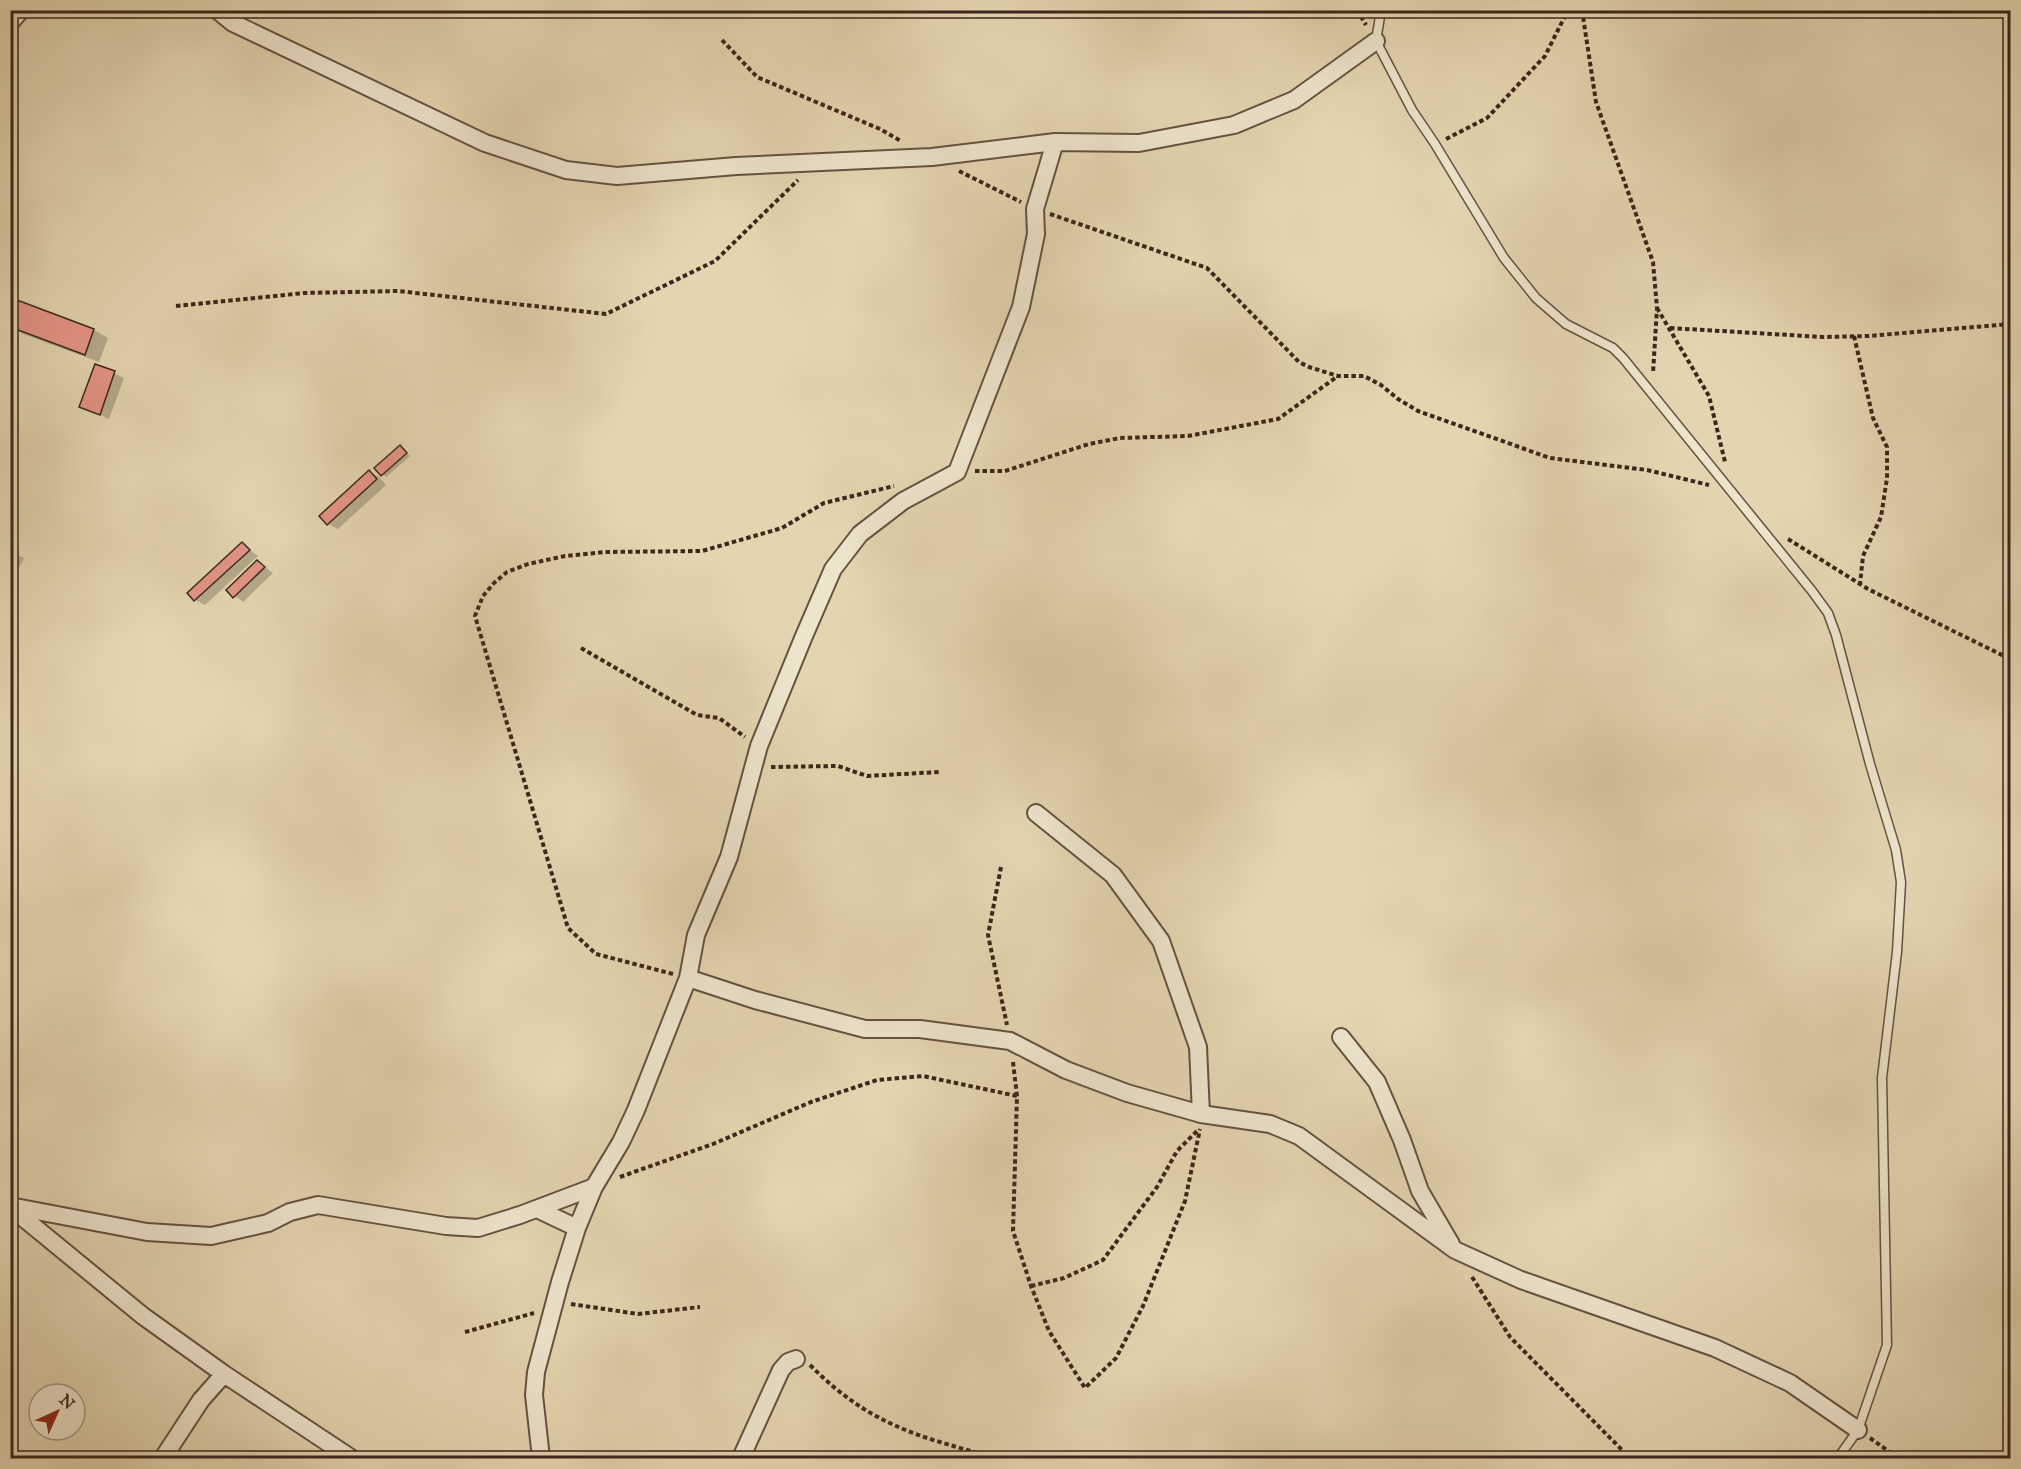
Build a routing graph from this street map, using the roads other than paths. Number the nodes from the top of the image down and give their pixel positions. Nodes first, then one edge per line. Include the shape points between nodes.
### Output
1 (21, 10) edge
2 (217, 10) edge
3 (1381, 10) edge
4 (10, 23) edge
5 (1376, 40) junction
6 (1055, 142) junction
7 (1036, 813) dead end
8 (688, 978) junction
9 (1341, 1037) dead end
10 (1200, 1121) junction
11 (594, 1187) junction
12 (10, 1206) edge
13 (537, 1209) junction
14 (577, 1228) junction
15 (1455, 1250) junction
16 (796, 1359) road end
17 (224, 1374) junction
18 (1858, 1430) junction
19 (162, 1458) edge
20 (351, 1458) edge
21 (541, 1458) edge
22 (741, 1458) edge
23 (1838, 1458) edge

1 - 4 street
2 - 6 street via 233,23 485,143 566,170 617,176 932,157
3 - 5 lane
5 - 6 street via 1294,100 1234,125 1139,143
5 - 18 lane via 1412,110 1504,258 1536,298 1566,324 1613,348 1651,391 1828,613 1836,634 1896,850 1901,882 1882,1078 1887,1345
6 - 8 street via 1035,209 1036,234 1021,307 957,472 903,501 860,534 833,569 759,746 729,857 696,935
7 - 10 street via 1113,875 1161,940 1198,1047
8 - 10 street via 865,1029 920,1029 1010,1041 1065,1070
8 - 11 street via 636,1110
9 - 15 street via 1377,1082 1419,1191
10 - 15 street via 1270,1124 1299,1136
11 - 13 street
11 - 14 street
12 - 13 street via 147,1232 211,1236 268,1223 318,1205 463,1228 491,1225
12 - 17 street via 143,1316
13 - 14 street
14 - 21 street via 536,1372 534,1395
15 - 18 street via 1521,1280 1715,1348 1790,1383
16 - 22 street via 781,1370
17 - 19 street via 201,1400
17 - 20 street
18 - 23 lane

